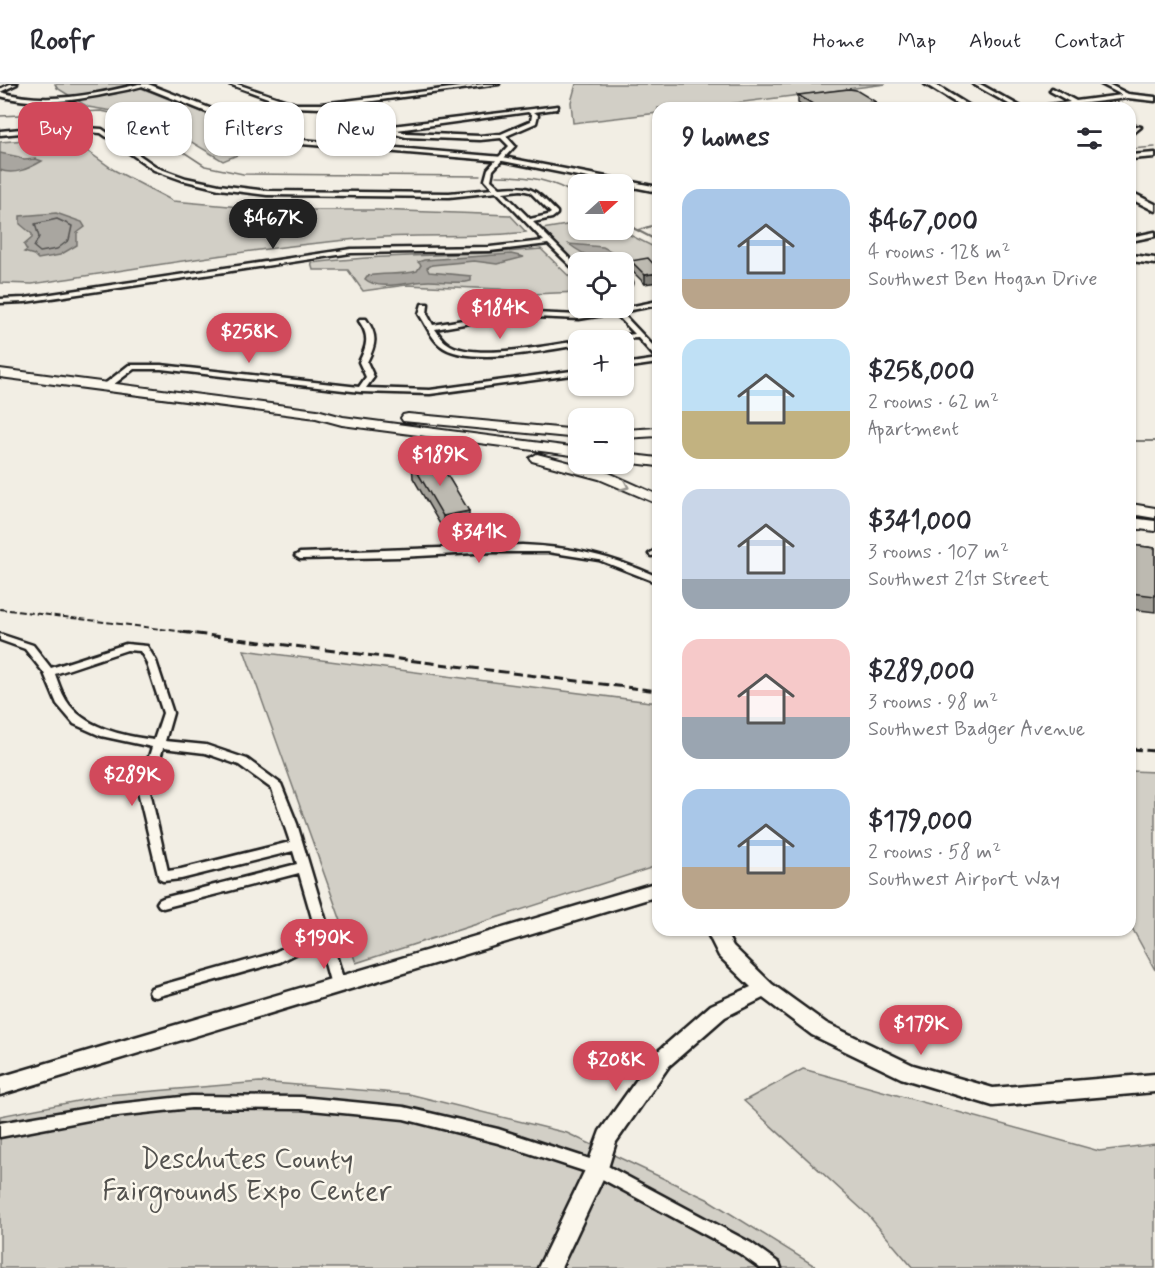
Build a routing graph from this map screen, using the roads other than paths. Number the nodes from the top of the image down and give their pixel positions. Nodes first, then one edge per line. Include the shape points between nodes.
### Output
1 (14, 84) edge
2 (143, 84) edge
3 (232, 84) edge
4 (248, 84) edge
5 (496, 84) edge
6 (929, 84) edge
7 (976, 84) edge
8 (1104, 84) edge
9 (239, 86) junction
10 (1052, 90) dead end
11 (0, 93) edge
12 (1128, 96) junction
13 (1155, 99) edge
14 (1074, 101) junction
15 (959, 102) edge
16 (1009, 102) edge
17 (1068, 102) edge
18 (556, 107) dead end
19 (529, 110) junction
20 (396, 127) edge
21 (396, 132) edge
22 (0, 133) edge
23 (502, 136) junction
24 (1155, 155) edge
25 (1136, 157) edge
26 (503, 159) junction
27 (496, 189) junction
28 (652, 189) edge
29 (1136, 198) edge
30 (1155, 208) edge
31 (528, 221) junction
32 (1155, 234) edge
33 (1136, 238) edge
34 (549, 242) junction
35 (1136, 259) edge
36 (568, 261) edge
37 (1155, 261) edge
38 (0, 302) edge
39 (652, 304) edge
40 (425, 306) dead end
41 (634, 306) edge
42 (568, 317) edge
43 (623, 318) edge
44 (363, 321) dead end
45 (432, 327) junction
46 (640, 336) junction
47 (634, 337) edge
48 (568, 344) edge
49 (652, 349) edge
50 (652, 362) edge
51 (634, 365) edge
52 (0, 373) edge
53 (568, 373) edge
54 (106, 386) junction
55 (361, 390) junction
56 (317, 414) junction
57 (346, 415) junction
58 (386, 427) junction
59 (652, 432) edge
60 (568, 433) edge
61 (634, 433) edge
62 (568, 443) edge
63 (634, 450) edge
64 (568, 451) edge
65 (652, 452) edge
66 (634, 459) edge
67 (652, 461) edge
68 (652, 497) edge
69 (1136, 510) edge
70 (1155, 513) edge
71 (1136, 516) edge
72 (1155, 518) edge
73 (1136, 524) edge
74 (1155, 526) edge
75 (1136, 531) edge
76 (1155, 533) edge
77 (300, 556) dead end
78 (652, 577) edge
79 (0, 637) edge
80 (49, 672) junction
81 (297, 845) junction
82 (303, 867) junction
83 (652, 891) edge
84 (163, 903) dead end
85 (322, 934) junction
86 (718, 936) edge
87 (338, 985) junction
88 (765, 988) junction
89 (156, 992) dead end
90 (1155, 1083) edge
91 (0, 1086) edge
92 (0, 1130) edge
93 (597, 1168) junction
94 (549, 1268) edge
95 (773, 1268) edge

1 - 11 street
2 - 11 street via 86,97 19,99
2 - 26 main road via 301,142
3 - 9 street
4 - 9 street
5 - 9 street via 321,106 295,106
6 - 15 main road
7 - 16 street
8 - 12 street
10 - 14 street
12 - 13 street
12 - 14 street
14 - 17 street
18 - 19 street
19 - 20 street
19 - 23 street via 535,115 534,122
21 - 23 street
22 - 27 street via 53,128 102,131 156,169 219,187 267,192 448,195
23 - 26 street via 512,146
24 - 25 main road
26 - 27 street via 490,170 489,180
26 - 28 main road
27 - 31 street
27 - 31 street via 532,191 555,213
29 - 30 main road
31 - 34 street
32 - 33 street
34 - 36 street
34 - 38 street via 490,249 351,251
35 - 37 main road
39 - 41 street
40 - 45 street via 423,314
42 - 45 street via 493,316
43 - 46 street
44 - 55 street via 373,342 363,362 370,377
45 - 48 street via 443,344 455,352 480,355
46 - 47 street
46 - 49 street
50 - 51 street
52 - 54 highway
53 - 55 street via 430,392
54 - 55 street via 132,367 161,367
54 - 56 highway
56 - 57 highway
56 - 58 highway
57 - 60 highway
57 - 62 highway
58 - 64 highway
58 -> 68 highway via 560,462
59 - 61 highway
63 - 65 highway
66 - 67 highway
69 - 70 highway
71 - 72 highway
73 - 74 highway
75 - 76 highway
77 - 78 street via 532,547 573,550 613,560
79 - 80 street via 29,647
80 - 81 street via 61,702 78,721 105,734 206,749 243,762 277,787
80 - 81 street via 126,647 143,648 152,661 168,713 144,791 163,876
81 - 82 street
82 - 84 street
82 - 85 street
83 - 87 main road
85 - 87 street
85 - 89 street via 275,958
86 - 88 main road via 726,951
87 - 91 main road
88 - 90 main road via 819,1029 908,1072 993,1097
88 - 93 main road via 718,1011 662,1060 607,1138
92 - 93 street via 99,1112 192,1102 301,1103 404,1113 498,1136
93 - 94 main road
93 - 95 street via 745,1248

